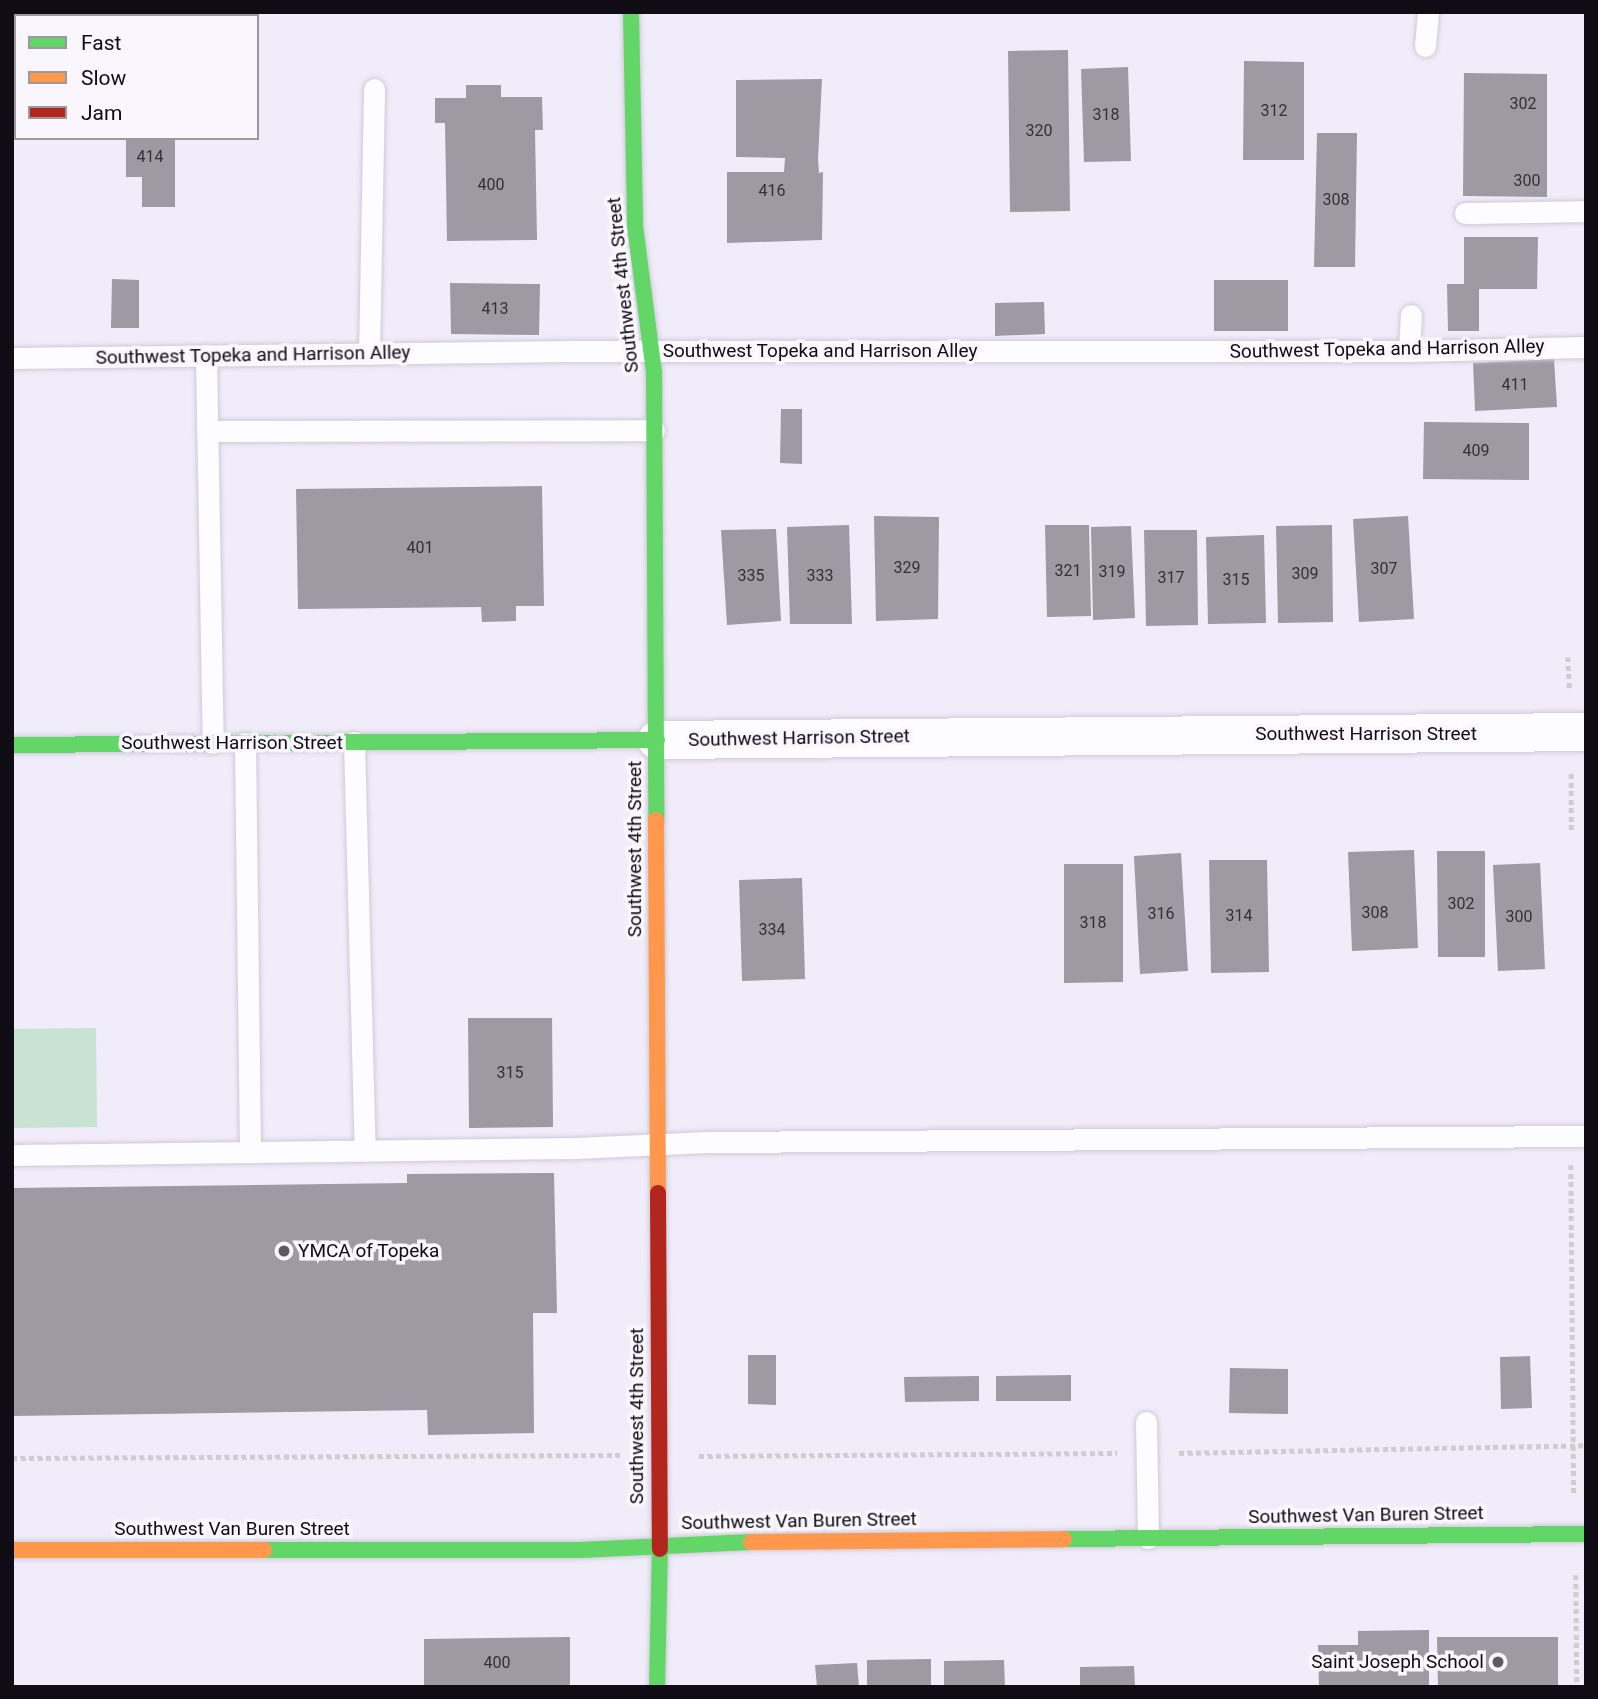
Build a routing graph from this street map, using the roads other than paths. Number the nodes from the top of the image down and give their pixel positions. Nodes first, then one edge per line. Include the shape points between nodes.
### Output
1 (631, 12) edge
2 (1428, 12) edge
3 (1425, 46) dead end
4 (374, 89) dead end
5 (1586, 211) edge
6 (1465, 213) dead end
7 (1411, 315) dead end
8 (1586, 347) edge
9 (1409, 351) junction
10 (651, 352) junction
11 (369, 354) junction
12 (206, 355) junction
13 (12, 358) edge
14 (654, 430) junction
15 (207, 431) junction
16 (1586, 732) edge
17 (657, 740) junction
18 (354, 742) junction
19 (213, 743) junction
20 (244, 743) junction
21 (12, 745) edge
22 (1578, 1137) edge
23 (657, 1145) junction
24 (365, 1151) junction
25 (250, 1152) junction
26 (12, 1155) edge
27 (1146, 1422) dead end
28 (1581, 1534) edge
29 (1148, 1538) junction
30 (660, 1545) junction
31 (12, 1550) edge
32 (657, 1687) edge

1 - 10 street, Southwest 4th Street via 635,226
2 - 3 lane
4 - 11 lane
5 - 6 lane
7 - 9 lane
8 - 9 lane, Southwest Topeka and Harrison Alley
9 - 10 lane, Southwest Topeka and Harrison Alley
10 - 11 lane, Southwest Topeka and Harrison Alley
10 - 14 street, Southwest 4th Street
11 - 12 lane, Southwest Topeka and Harrison Alley
12 - 13 lane, Southwest Topeka and Harrison Alley
12 - 15 lane
14 - 15 lane
14 - 17 street, Southwest 4th Street
15 - 19 lane
16 - 17 street, Southwest Harrison Street
17 - 18 street, Southwest Harrison Street
17 - 23 street, Southwest 4th Street
18 - 20 street, Southwest Harrison Street
18 - 24 lane
19 - 20 street, Southwest Harrison Street
19 - 21 street, Southwest Harrison Street
20 - 25 lane
22 - 23 lane
23 - 24 lane
23 - 30 street, Southwest 4th Street
24 - 25 lane
25 - 26 lane
27 - 29 lane
28 - 29 street, Southwest Van Buren Street
29 - 30 street, Southwest Van Buren Street
30 - 31 street, Southwest Van Buren Street via 580,1550
30 - 32 street, Southwest 4th Street

